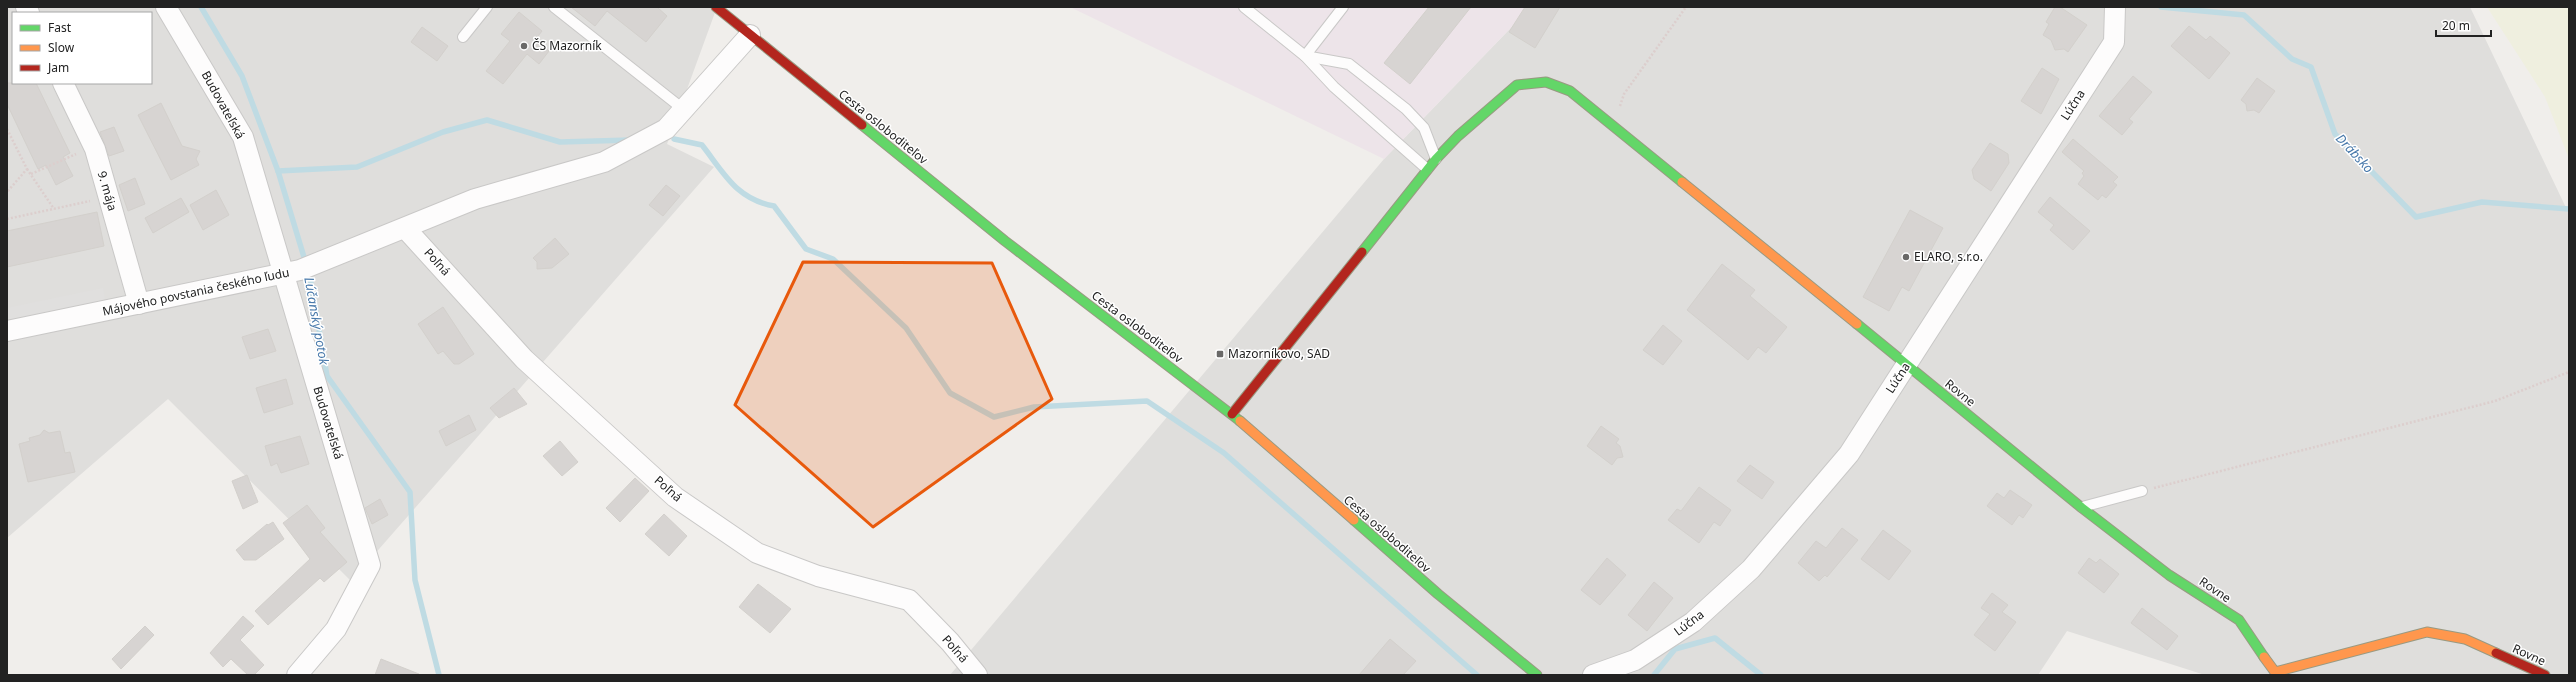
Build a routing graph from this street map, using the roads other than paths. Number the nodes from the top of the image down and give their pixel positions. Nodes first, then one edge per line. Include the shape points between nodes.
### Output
1 (166, 7) edge
2 (487, 7) edge
3 (554, 7) edge
4 (716, 7) edge
5 (1244, 7) edge
6 (1343, 7) edge
7 (2115, 7) edge
8 (750, 35) junction
9 (463, 37) dead end
10 (1305, 56) junction
11 (63, 84) edge
12 (683, 109) junction
13 (1436, 159) junction
14 (1427, 169) junction
15 (406, 228) junction
16 (292, 272) junction
17 (139, 304) junction
18 (7, 331) edge
19 (1906, 365) junction
20 (1232, 414) junction
21 (2142, 491) road end
22 (2082, 508) junction
23 (1533, 674) edge
24 (297, 675) edge
25 (977, 675) edge
26 (1593, 675) edge
27 (2545, 675) edge

1 - 16 street, Budovateľská via 242,137
2 - 9 lane
3 - 12 lane
4 - 8 street, Cesta osloboditeľov
5 - 10 lane
6 - 10 lane
7 - 19 street, Lúčna via 2114,42
8 - 12 street, Májového povstania českého ľudu
8 - 20 street, Cesta osloboditeľov via 1005,241
10 - 13 lane via 1349,64 1406,109 1424,128
10 - 14 lane via 1334,87
11 - 17 street, 9. mája via 95,148
12 - 15 street, Májového povstania českého ľudu via 666,129 604,162 475,199
13 - 14 street, Rovne
13 - 19 street, Rovne via 1458,136 1517,85 1546,82 1570,91
14 - 20 street, Rovne
15 - 16 street, Májového povstania českého ľudu
15 - 25 street, Poľná via 524,359 675,497 757,553 818,576 909,600 950,642
16 - 17 street, Májového povstania českého ľudu
16 - 24 street, Budovateľská via 370,566 336,629
17 - 18 street, Májového povstania českého ľudu
19 - 22 street, Rovne
19 - 26 street, Lúčna via 1849,454 1751,569 1693,622 1635,660
20 - 23 street, Cesta osloboditeľov
21 - 22 lane
22 - 27 street, Rovne via 2169,575 2239,620 2275,672 2427,632 2465,639

